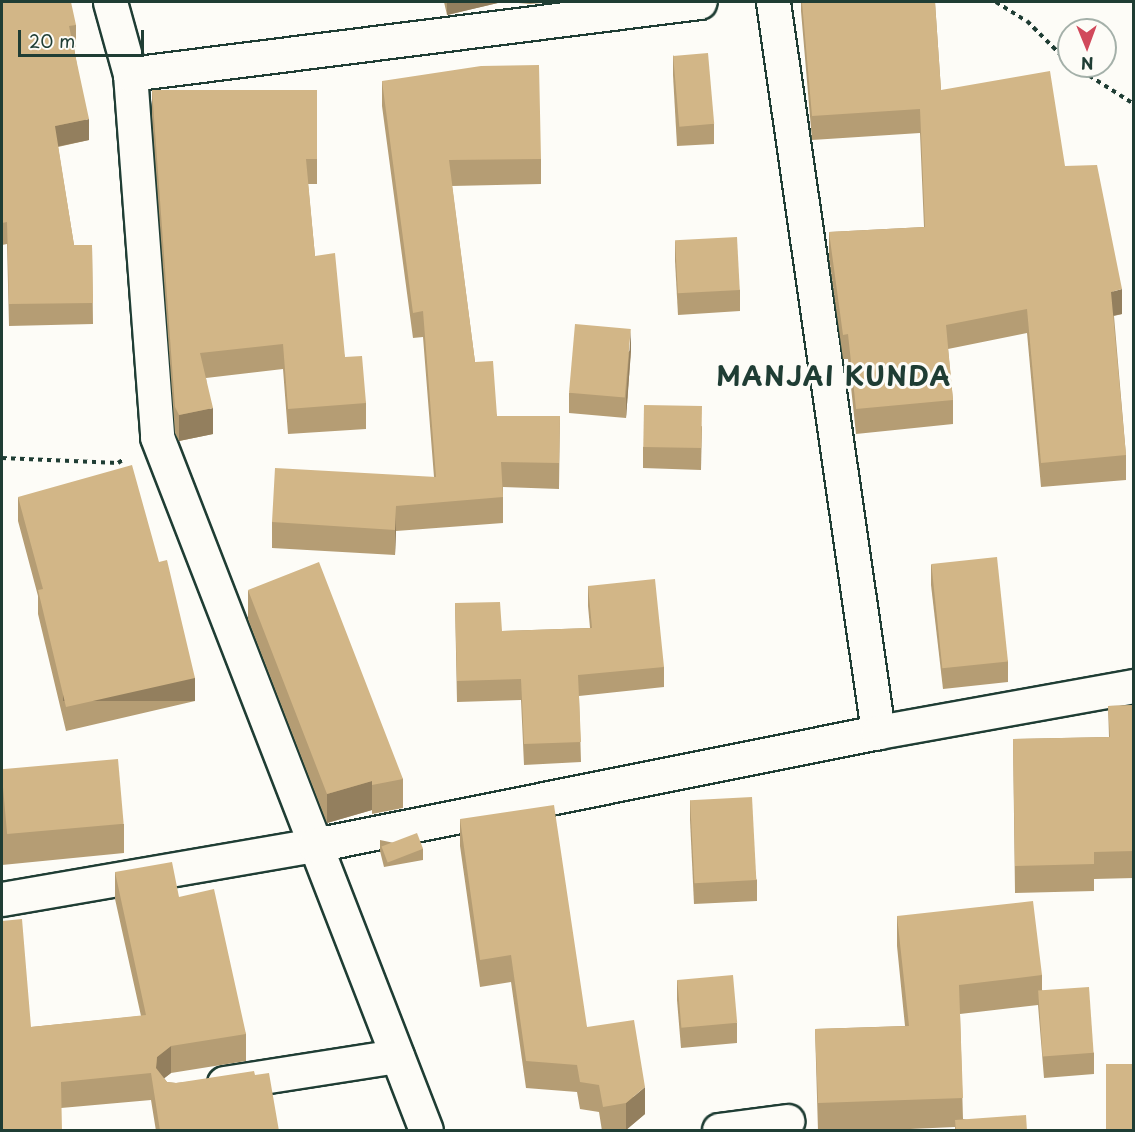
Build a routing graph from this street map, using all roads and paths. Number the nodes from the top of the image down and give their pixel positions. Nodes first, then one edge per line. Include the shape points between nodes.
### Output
1 (110, 2) edge
2 (699, 2) edge
3 (773, 2) edge
4 (996, 2) edge
5 (1057, 51) edge
6 (130, 74) junction
7 (1093, 78) edge
8 (1134, 104) edge
9 (158, 437) junction
10 (2, 458) edge
11 (1134, 686) edge
12 (878, 732) junction
13 (315, 845) junction
14 (2, 899) edge
15 (397, 1056) junction
16 (198, 1087) edge
17 (786, 1121) dead end
18 (426, 1131) edge
19 (719, 1131) edge

1 - 6 street
2 - 6 street
3 - 12 street
4 - 5 path via 1027,21
6 - 9 street
7 - 8 path
9 - 10 path via 118,463
9 - 13 street
11 - 12 street
12 - 13 street
13 - 14 street
13 - 15 street
15 - 16 street
15 - 18 street
17 - 19 street

